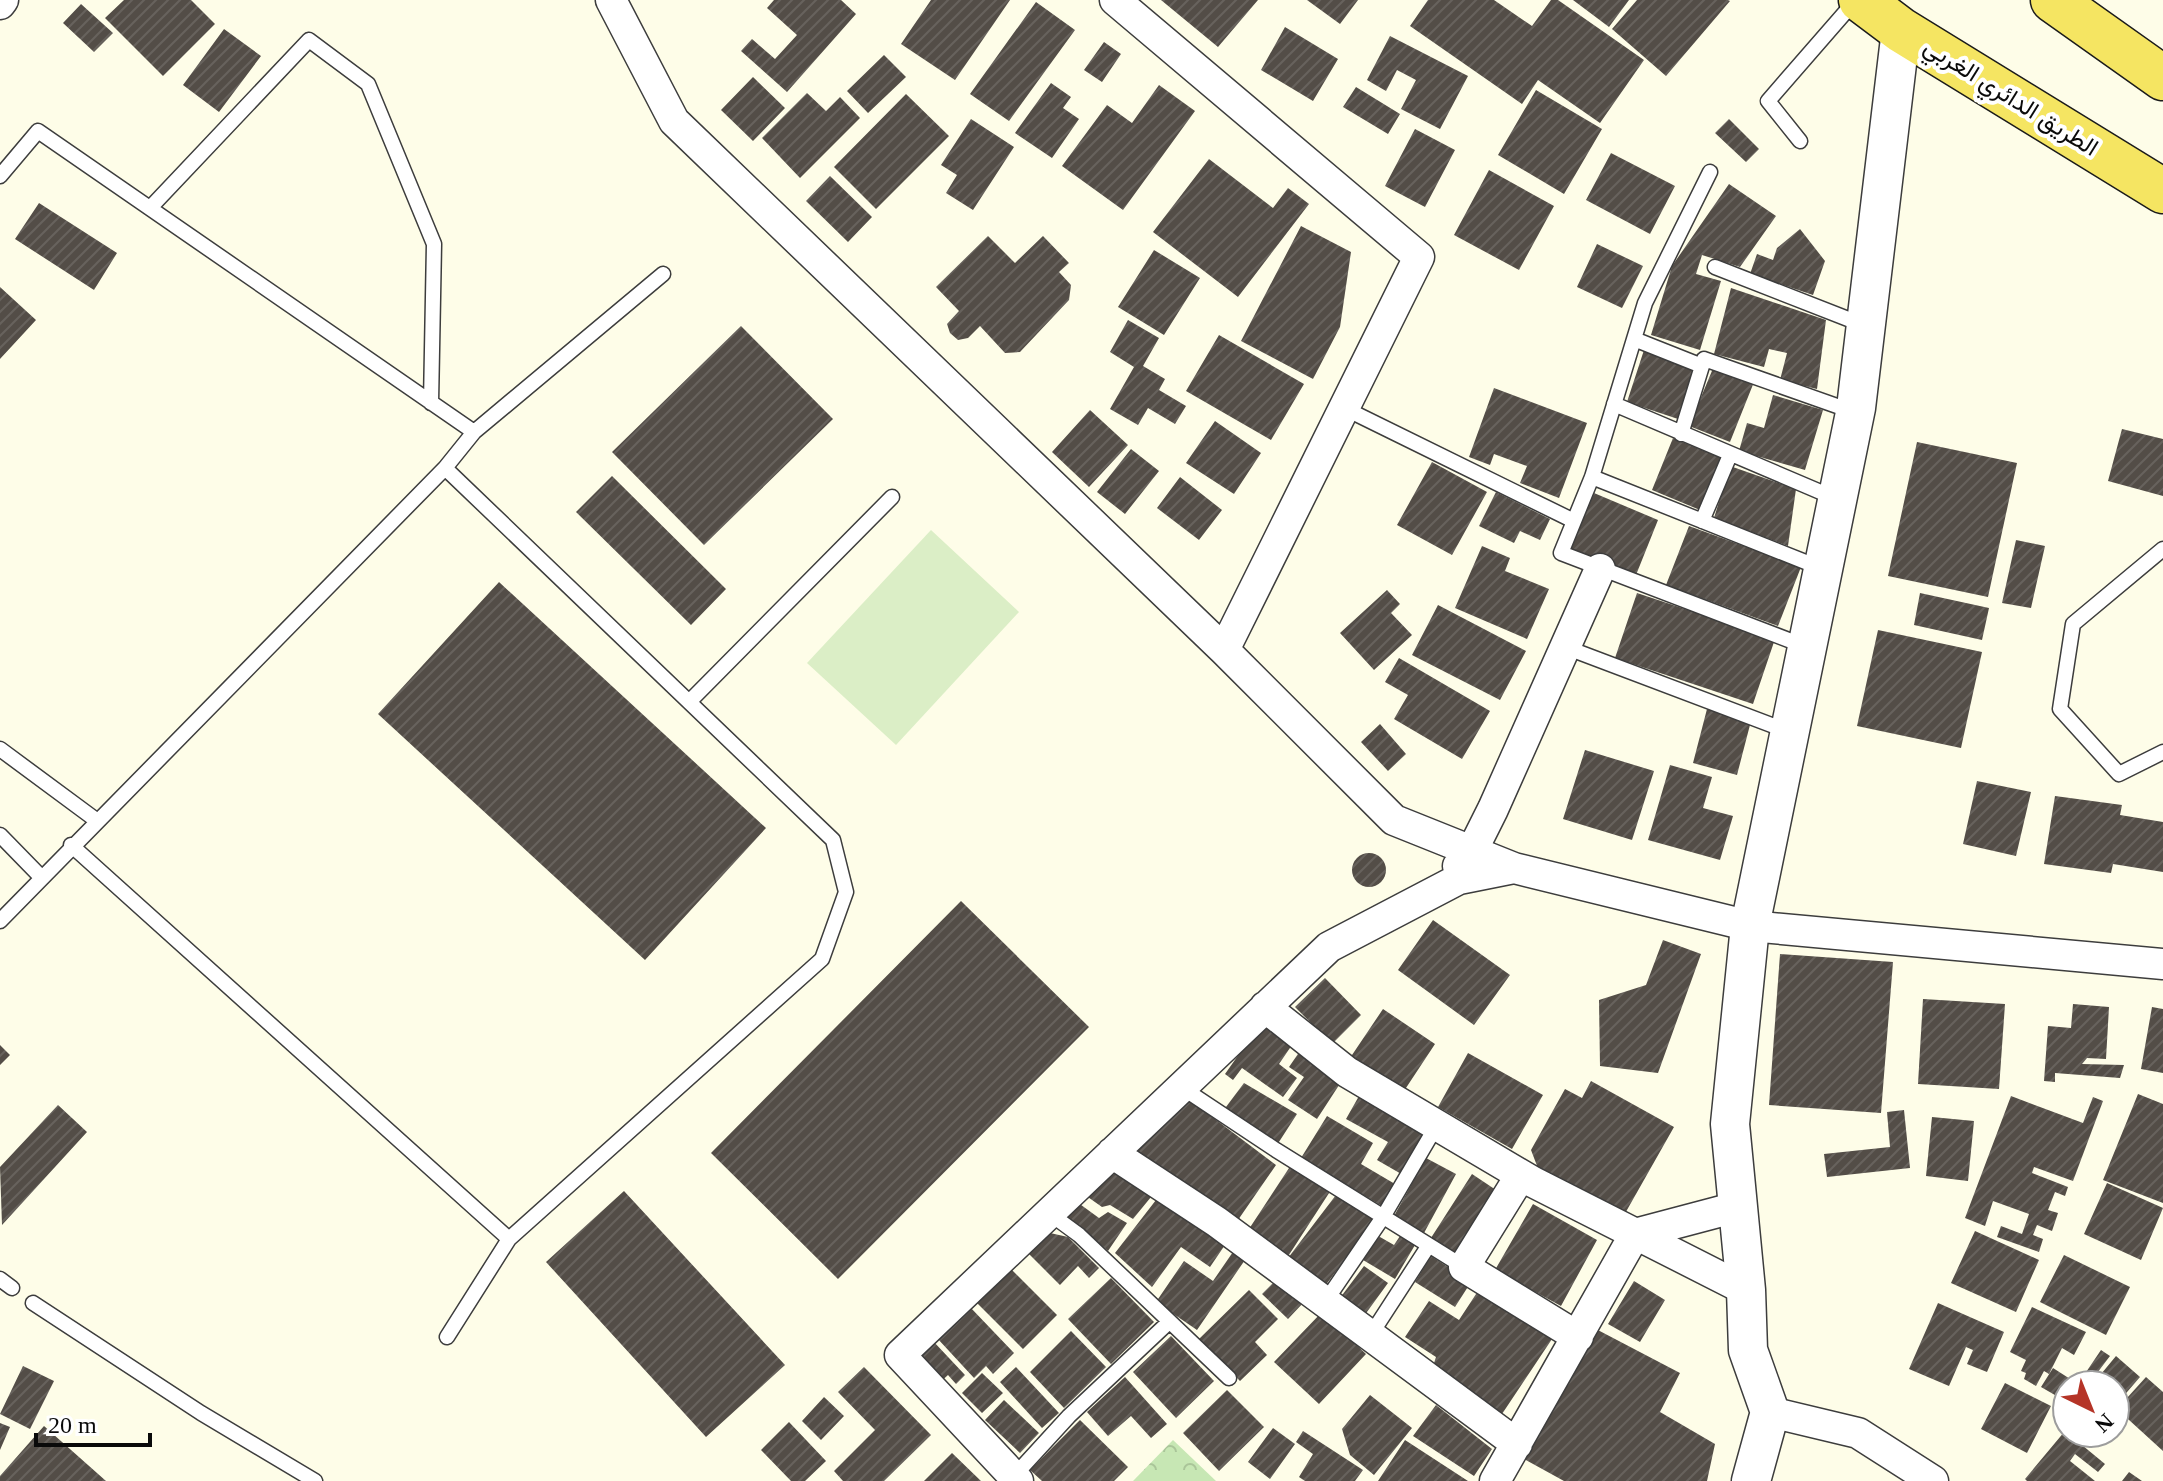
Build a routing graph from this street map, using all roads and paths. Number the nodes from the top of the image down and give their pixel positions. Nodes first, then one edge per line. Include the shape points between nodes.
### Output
1 (611, 0) edge
2 (1115, 0) edge
3 (1858, 0) edge
4 (2053, 0) edge
5 (1901, 30) junction
6 (2163, 78) edge
7 (1800, 141) dead end
8 (1710, 172) dead end
9 (0, 176) edge
10 (2163, 191) edge
11 (150, 208) junction
12 (1715, 267) dead end
13 (663, 274) dead end
14 (1866, 326) junction
15 (1634, 339) junction
16 (1702, 366) junction
17 (431, 403) junction
18 (1614, 404) junction
19 (1344, 408) junction
20 (1855, 412) junction
21 (474, 432) junction
22 (1681, 434) junction
23 (1730, 455) junction
24 (445, 468) junction
25 (1592, 477) junction
26 (892, 497) dead end
27 (1838, 500) junction
28 (1574, 521) junction
29 (1702, 521) junction
30 (2163, 549) edge
31 (1600, 569) junction
32 (1823, 569) junction
33 (1565, 647) junction
34 (1807, 647) junction
35 (1224, 650) junction
36 (689, 702) junction
37 (1790, 732) junction
38 (0, 749) edge
39 (2163, 752) edge
40 (96, 820) junction
41 (0, 835) edge
42 (71, 845) junction
43 (1472, 851) junction
44 (1514, 868) junction
45 (41, 877) junction
46 (1433, 893) junction
47 (0, 921) edge
48 (1750, 926) junction
49 (2163, 964) edge
50 (1265, 1007) junction
51 (1181, 1087) junction
52 (1437, 1125) junction
53 (1112, 1153) junction
54 (1521, 1175) junction
55 (1737, 1207) junction
56 (1049, 1213) junction
57 (1383, 1217) junction
58 (1635, 1234) junction
59 (509, 1239) junction
60 (1429, 1245) junction
61 (1464, 1267) junction
62 (1746, 1290) junction
63 (1325, 1302) junction
64 (33, 1303) dead end
65 (1169, 1322) junction
66 (1370, 1336) junction
67 (447, 1337) dead end
68 (1578, 1337) junction
69 (1229, 1378) dead end
70 (1770, 1412) junction
71 (1517, 1444) junction
72 (1016, 1478) edge
73 (1500, 1479) edge
74 (315, 1481) edge
75 (1751, 1481) edge
76 (1933, 1481) edge

1 - 35 street via 674,121
2 - 19 street via 1419,257
3 - 5 main road, الطريق الدائري الغربي
3 - 7 lane via 1768,101
4 - 6 main road
5 - 10 main road, الطريق الدائري الغربي
5 - 14 street
8 - 15 lane via 1645,303
9 - 11 lane via 38,131
11 - 17 lane
11 - 17 lane via 309,40 368,84 434,244
12 - 14 lane
13 - 21 lane
14 - 20 street
15 - 16 lane
15 - 18 lane
16 - 20 lane via 1704,359
16 - 22 lane
17 - 21 lane
18 - 22 lane
18 - 25 lane
19 - 28 lane
19 - 35 street
20 - 27 street
21 - 24 lane
22 - 23 lane
23 - 27 lane
23 - 29 lane
24 - 36 lane
24 - 40 lane
25 - 28 lane
25 - 29 lane
26 - 36 lane
27 - 32 street
28 - 31 lane via 1561,553
29 - 32 lane
30 - 39 lane via 2073,624 2060,709 2119,774
31 - 33 street
31 - 34 lane
32 - 34 street
33 - 37 lane
33 - 43 street
34 - 37 street
35 - 43 street via 1394,820
36 - 59 lane via 833,840 846,892 822,959
37 - 48 street
38 - 40 lane
40 - 42 lane
41 - 45 lane
42 - 45 lane
42 - 59 lane
43 - 44 street
43 - 46 street
44 - 46 street via 1459,879
44 - 48 street
45 - 47 lane
46 - 50 street via 1329,947
48 - 49 street
48 - 55 street via 1730,1124
50 - 51 street
50 - 52 street via 1347,1072
51 - 53 street
51 - 57 lane
52 - 54 street
52 - 57 lane
53 - 56 street
53 - 63 street
54 - 58 street
54 - 61 street
55 - 58 street
55 - 62 street
56 - 65 lane
56 - 72 street via 900,1355
57 - 60 lane
57 - 63 lane
58 - 62 street
58 - 68 street
59 - 67 lane
60 - 61 lane
60 - 66 lane
61 - 68 street
62 - 70 street via 1748,1350
63 - 66 street
64 - 74 lane
65 - 69 lane
65 - 72 lane via 1069,1416
66 - 71 street
68 - 71 street
70 - 75 street
70 - 76 street via 1858,1433
71 - 73 street

